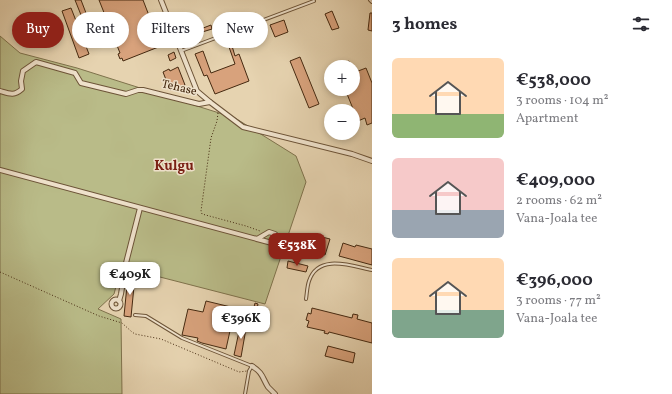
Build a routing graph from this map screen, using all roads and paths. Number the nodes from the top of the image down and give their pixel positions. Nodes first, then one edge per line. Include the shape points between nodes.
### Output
1 (161, 0) edge
2 (314, 1) dead end
3 (181, 51) junction
4 (0, 91) edge
5 (210, 102) junction
6 (216, 107) junction
7 (372, 161) edge
8 (0, 170) edge
9 (140, 208) junction
10 (260, 231) dead end
11 (257, 239) dead end
12 (372, 270) edge
13 (0, 272) edge
14 (306, 299) dead end
15 (119, 301) dead end
16 (135, 315) dead end
17 (252, 366) junction
18 (249, 370) junction
19 (245, 394) edge
20 (275, 394) edge

1 - 3 street
2 - 3 lane
3 - 5 street via 197,91
4 - 5 street, Tehase via 17,93 22,88 23,71 36,62 75,73 81,83 126,94 144,90 198,104
5 - 6 street, Tehase
6 - 7 street, Tehase via 244,127
6 - 10 path via 217,121 211,138 202,214
8 - 9 street
9 - 11 street
9 - 15 street
12 - 14 lane via 339,263 325,264 312,273
13 - 18 path via 99,316 122,323 135,334 161,339 239,372
16 - 17 lane via 146,316 182,338
17 - 18 lane
17 - 20 street via 264,376
18 - 19 lane

